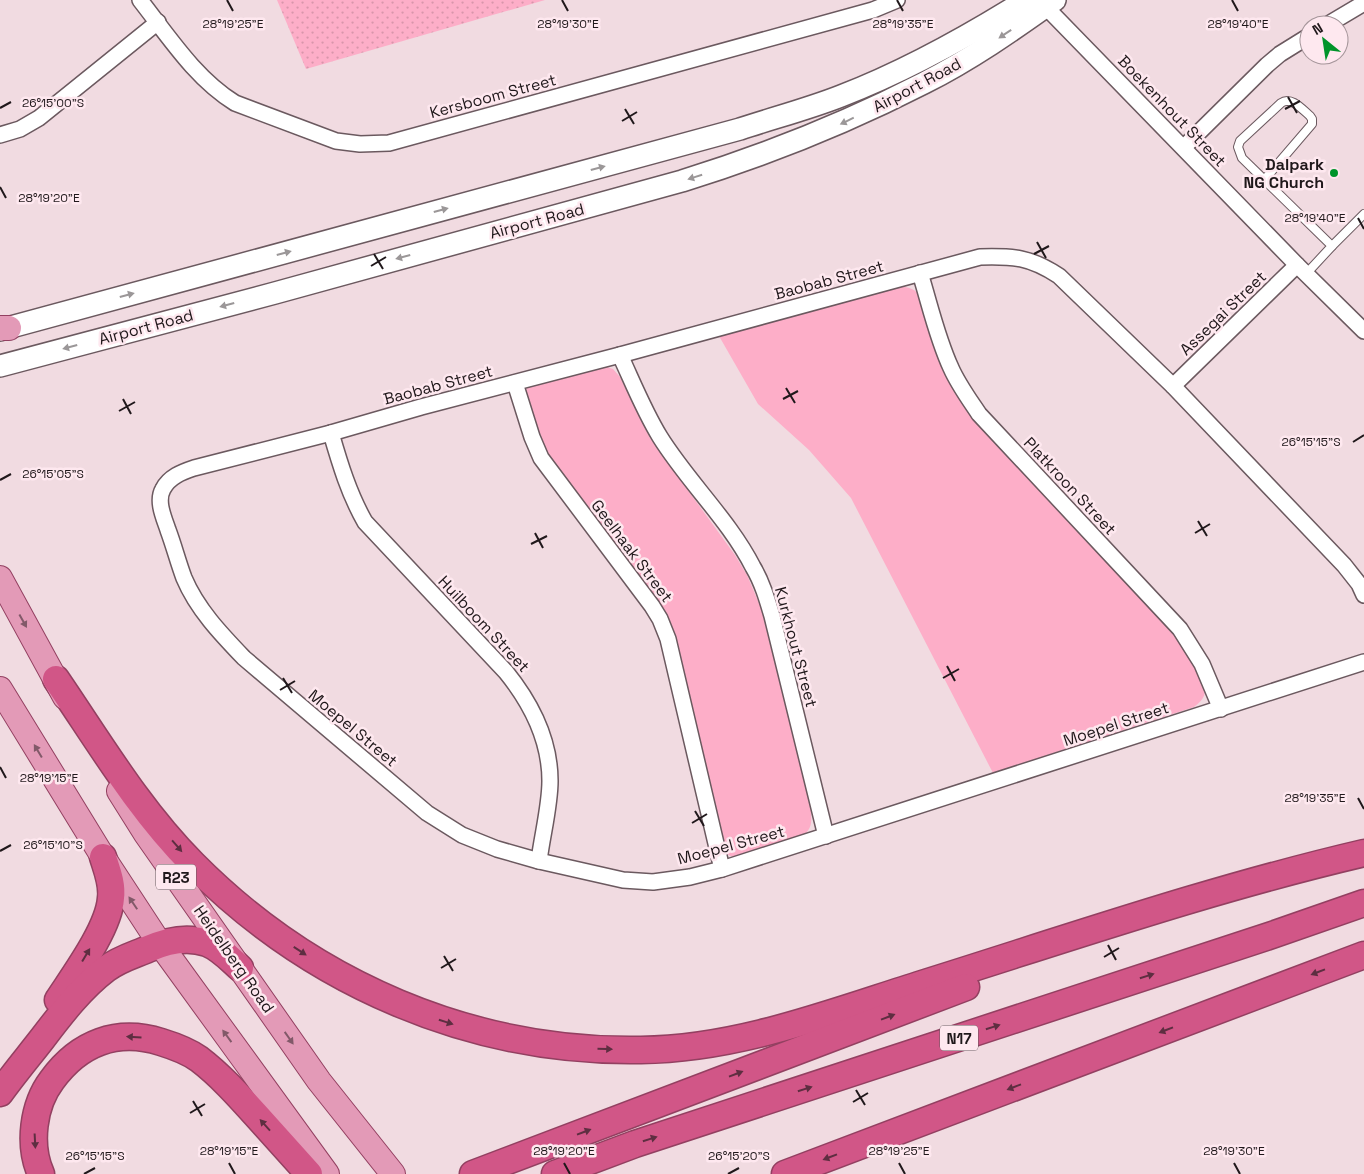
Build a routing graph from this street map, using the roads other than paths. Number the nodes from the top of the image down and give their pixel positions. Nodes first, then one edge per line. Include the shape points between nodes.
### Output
1 (140, 0) edge
2 (897, 0) edge
3 (1041, 2) edge
4 (1364, 4) edge
5 (1345, 15) edge
6 (158, 22) junction
7 (1299, 42) edge
8 (0, 135) edge
9 (1184, 147) junction
10 (1264, 180) junction
11 (1364, 214) edge
12 (1332, 246) junction
13 (1302, 269) junction
14 (920, 273) junction
15 (3, 329) edge
16 (1364, 331) edge
17 (620, 355) junction
18 (0, 366) edge
19 (515, 383) junction
20 (1173, 386) junction
21 (331, 433) junction
22 (179, 473) joint
23 (0, 578) edge
24 (1364, 595) edge
25 (1364, 662) edge
26 (56, 679) junction
27 (0, 689) edge
28 (1221, 709) junction
29 (826, 836) junction
30 (1364, 853) edge
31 (102, 857) junction
32 (539, 861) junction
33 (1320, 863) junction
34 (722, 869) junction
35 (1364, 904) edge
36 (160, 944) junction
37 (1364, 955) edge
38 (240, 968) junction
39 (3, 1089) edge
40 (386, 1166) edge
41 (41, 1174) edge
42 (309, 1174) edge
43 (328, 1174) edge
44 (473, 1174) edge
45 (556, 1174) edge
46 (785, 1174) edge

1 - 6 street, Kersboom Street
2 - 6 street, Kersboom Street via 873,10 389,143 360,144 336,141 235,103 197,73
3 - 9 street, Boekenhout Street
15 -> 3 main road, Airport Road via 758,123 840,97
3 -> 18 main road, Airport Road via 987,46 926,83 838,125 740,163
4 - 5 street
6 - 8 street via 38,118 20,129
7 - 9 street via 1267,65
9 - 13 street, Boekenhout Street
10 - 10 lane via 1242,158 1238,147 1240,141 1280,103 1290,101 1310,116 1312,124
10 - 12 lane
11 - 12 lane
12 - 13 lane
13 - 16 street, Boekenhout Street
13 - 20 street, Assegai Street
14 - 17 street, Baobab Street
14 - 20 street, Baobab Street via 980,256 1002,256 1041,264 1060,276
14 - 28 street, Platkroon Street via 951,368 979,414 1180,629 1202,664
17 - 19 street, Baobab Street
17 - 29 street, Kurkhout Street via 660,438 740,545 763,588
19 - 21 street, Baobab Street
19 - 34 street, Geelhaak Street via 541,458 660,619 668,639
20 - 24 street, Baobab Street via 1344,565
21 - 22 street, Baobab Street
21 - 32 street, Huilboom Street via 354,504 364,522 506,672 534,713 544,739 550,782
22 - 32 street, Moepel Street via 162,490 160,502 185,579 218,631 244,658 427,813 462,835
23 -> 26 main road, Heidelberg Road / R23
25 - 28 street, Moepel Street
26 -> 33 highway via 142,806 192,863 272,932 317,962 393,1002 483,1033 540,1044 642,1050 693,1046 756,1035 1129,917
26 - 38 main road, Heidelberg Road / R23 via 114,784
31 -> 27 main road
28 - 29 street, Moepel Street
29 - 34 street, Moepel Street
30 - 33 highway
36 -> 31 main road
39 -> 31 highway via 110,909 111,884
32 - 34 street, Moepel Street via 623,880 653,882
44 -> 33 highway via 1130,926
45 -> 35 highway, N17 via 635,1144
36 - 38 highway via 176,940 206,943
36 - 39 highway via 107,968 82,990
43 -> 36 main road
37 -> 46 highway
38 -> 40 main road, Heidelberg Road / R23 via 320,1081
42 -> 41 highway via 229,1086 198,1058 177,1046 121,1036 80,1051 50,1082 38,1106 34,1129

